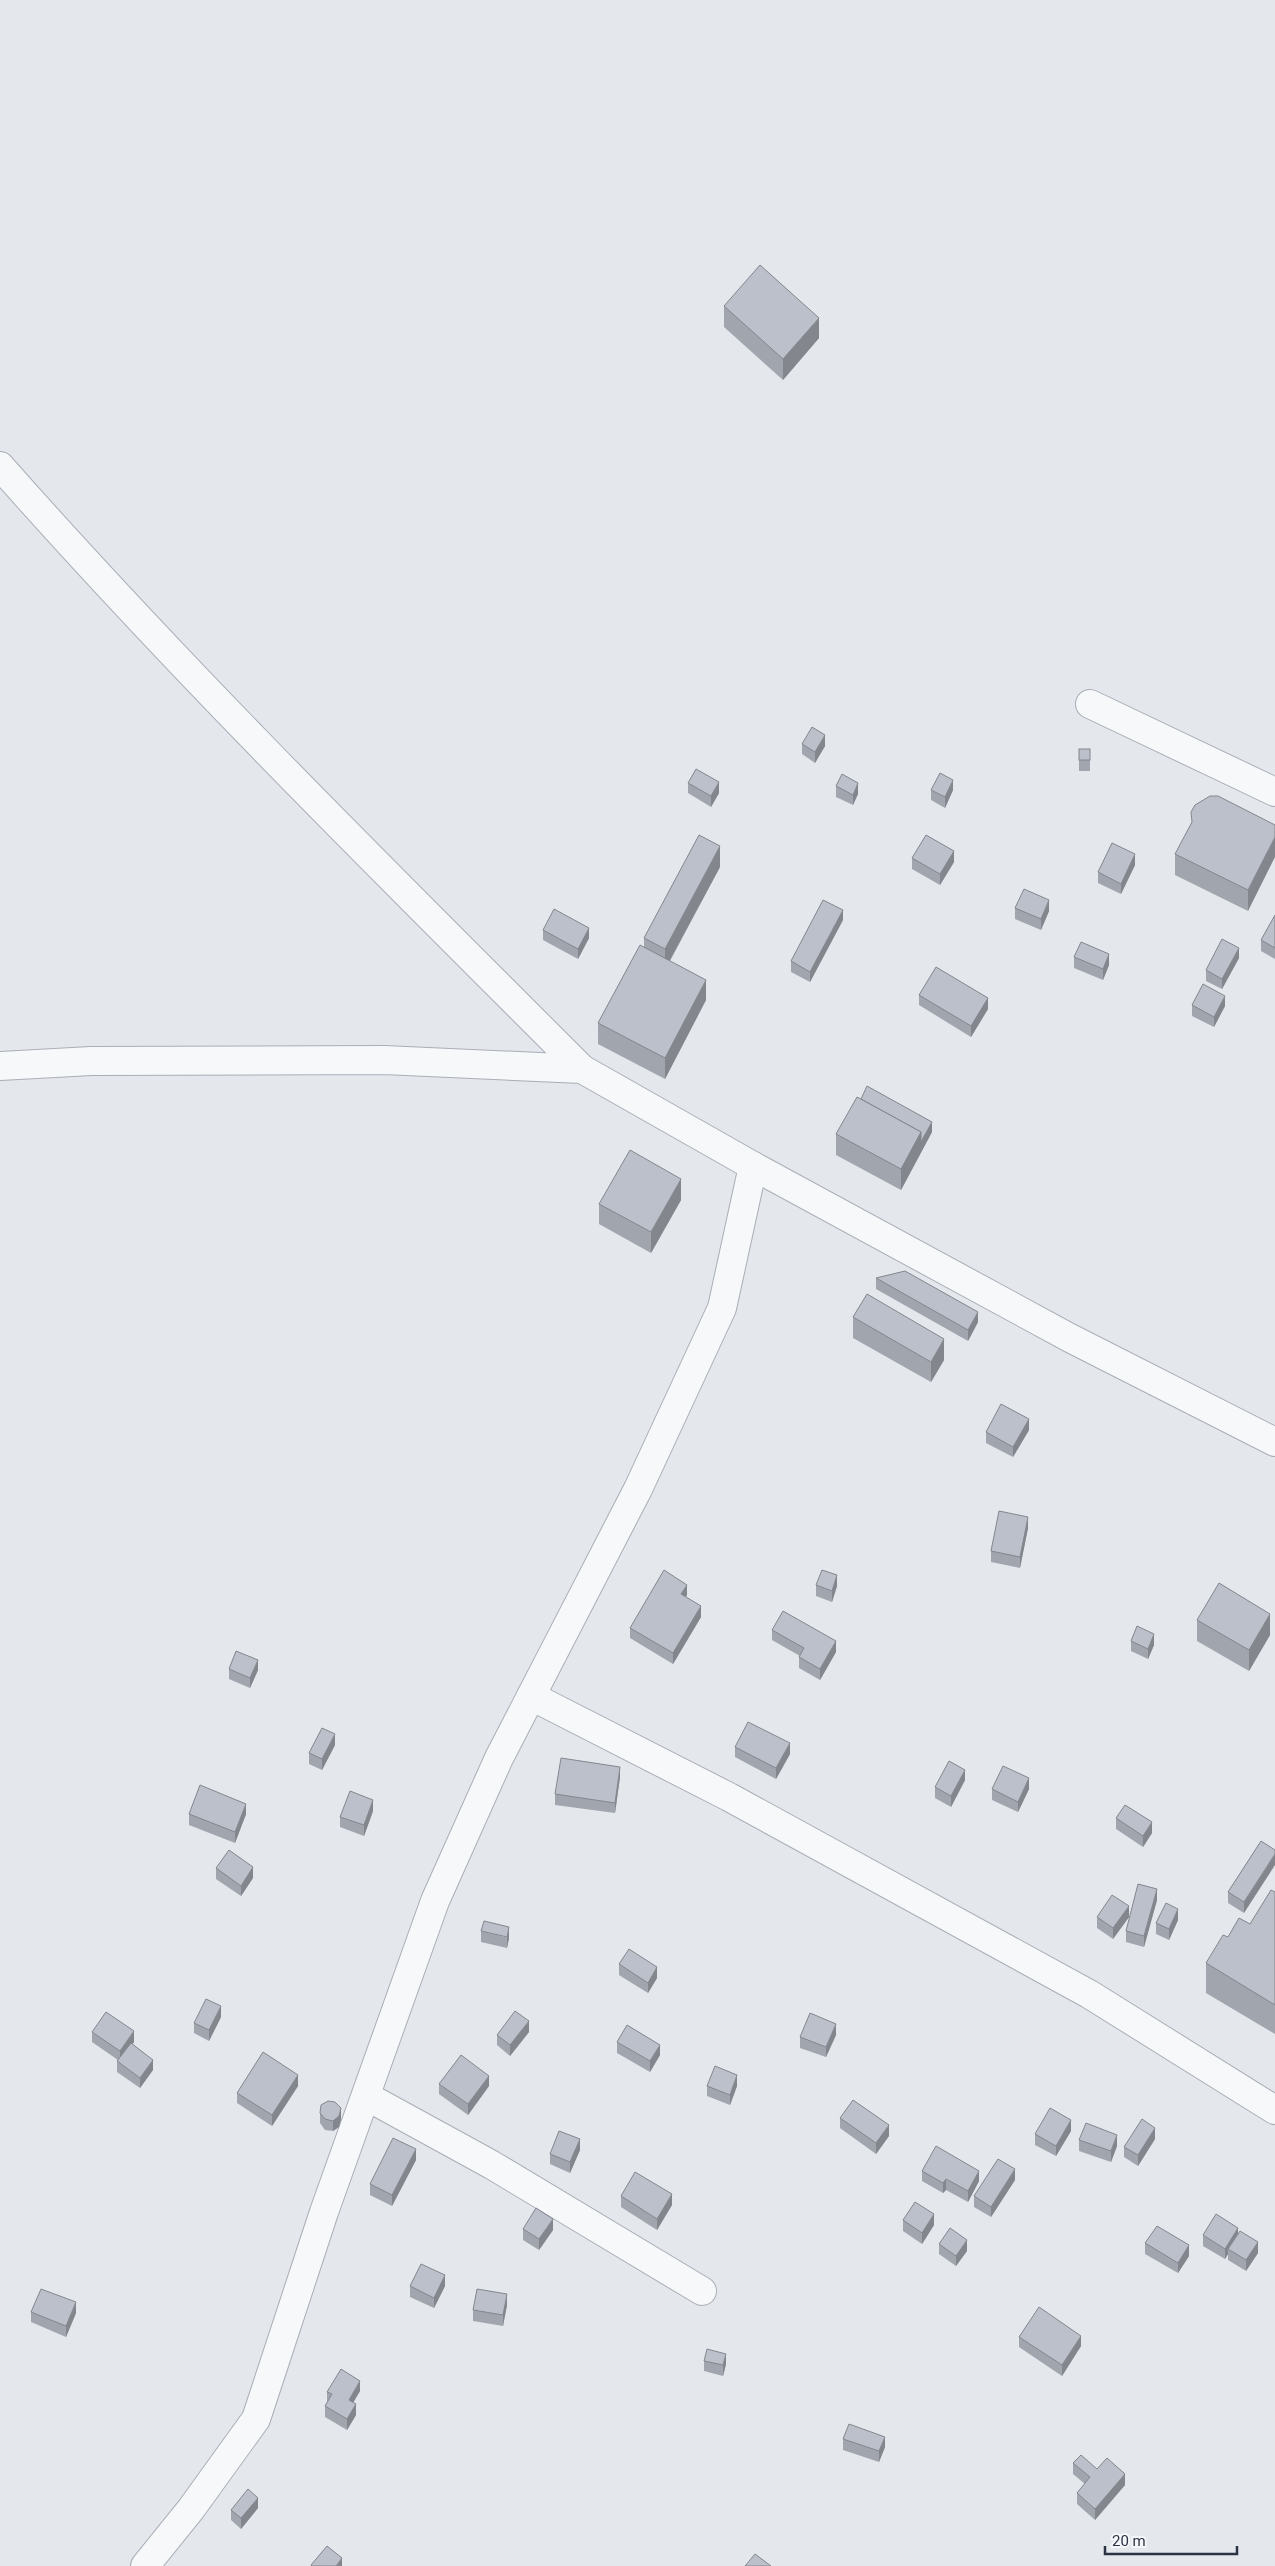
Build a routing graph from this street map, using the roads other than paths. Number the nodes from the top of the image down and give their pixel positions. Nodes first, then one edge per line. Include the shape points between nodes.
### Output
1 (0, 466) edge
2 (1090, 704) dead end
3 (1275, 792) edge
4 (0, 1066) edge
5 (582, 1069) junction
6 (753, 1166) junction
7 (1275, 1442) edge
8 (531, 1696) junction
9 (366, 2096) junction
10 (1275, 2110) edge
11 (702, 2291) dead end
12 (145, 2566) edge

1 - 5 street via 70,546 318,806
2 - 3 street
4 - 5 street via 91,1061 384,1060
5 - 6 street
6 - 7 street via 1070,1338
6 - 8 street via 722,1308 638,1490
8 - 9 street via 499,1758 435,1901
8 - 10 street via 728,1797 1089,1994
9 - 11 street via 492,2165
9 - 12 street via 256,2419

